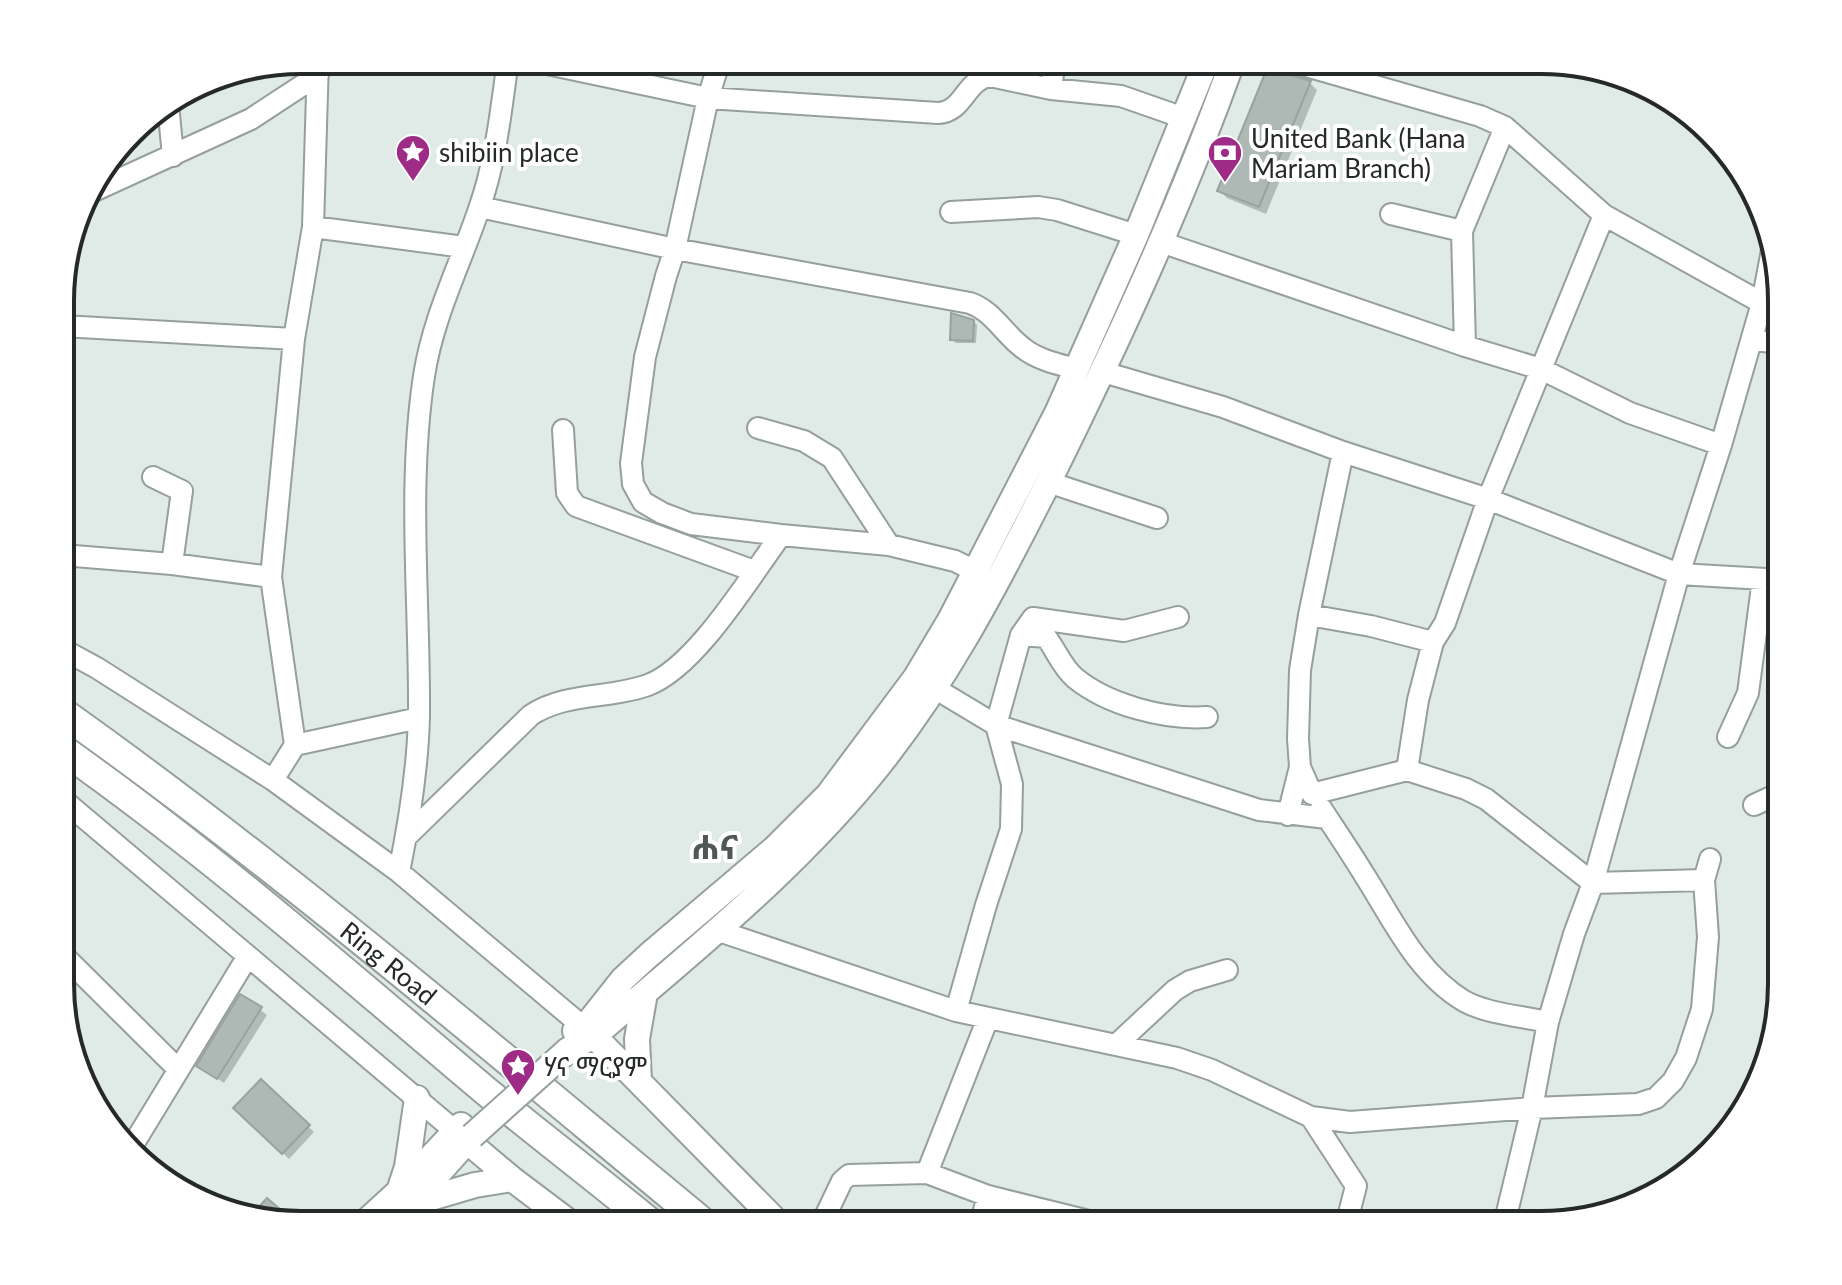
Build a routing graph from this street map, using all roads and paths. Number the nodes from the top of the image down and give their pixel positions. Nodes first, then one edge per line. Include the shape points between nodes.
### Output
1 (309, 74) edge
2 (318, 74) edge
3 (506, 74) edge
4 (594, 74) edge
5 (716, 74) edge
6 (1053, 74) edge
7 (1201, 74) edge
8 (1228, 74) edge
9 (1334, 74) edge
10 (1051, 89) junction
11 (708, 98) junction
12 (169, 116) edge
13 (1184, 118) junction
14 (1505, 127) junction
15 (173, 156) junction
16 (107, 183) edge
17 (480, 207) junction
18 (951, 212) dead end
19 (1391, 214) dead end
20 (1604, 215) junction
21 (313, 227) junction
22 (1462, 231) junction
23 (1136, 235) junction
24 (1161, 242) junction
25 (464, 247) junction
26 (675, 249) junction
27 (1767, 278) edge
28 (1762, 303) junction
29 (74, 327) edge
30 (294, 339) junction
31 (1752, 340) junction
32 (1768, 342) edge
33 (1465, 346) junction
34 (1076, 369) junction
35 (1541, 369) junction
36 (1103, 372) junction
37 (758, 428) dead end
38 (563, 430) dead end
39 (1721, 445) junction
40 (1343, 452) junction
41 (153, 477) dead end
42 (1048, 482) junction
43 (1488, 499) junction
44 (1157, 518) dead end
45 (998, 527) junction
46 (781, 535) junction
47 (1021, 537) junction
48 (889, 545) junction
49 (74, 556) edge
50 (172, 564) junction
51 (754, 571) junction
52 (975, 571) junction
53 (1679, 574) junction
54 (271, 577) junction
55 (1768, 580) edge
56 (1768, 599) edge
57 (1309, 615) junction
58 (1178, 617) dead end
59 (1021, 635) junction
60 (1433, 642) junction
61 (74, 656) edge
62 (936, 689) junction
63 (1207, 717) dead end
64 (419, 718) junction
65 (74, 721) edge
66 (996, 725) junction
67 (1728, 737) dead end
68 (295, 745) junction
69 (74, 758) edge
70 (1300, 767) junction
71 (1407, 770) junction
72 (273, 780) junction
73 (1312, 794) junction
74 (1768, 798) edge
75 (1754, 805) dead end
76 (74, 809) edge
77 (1288, 815) junction
78 (1327, 818) junction
79 (406, 837) junction
80 (1710, 859) dead end
81 (399, 872) junction
82 (1704, 880) junction
83 (1593, 883) junction
84 (716, 930) junction
85 (248, 956) junction
86 (74, 966) edge
87 (1227, 970) dead end
88 (645, 993) junction
89 (956, 1011) junction
90 (988, 1018) junction
91 (1548, 1022) junction
92 (589, 1032) junction
93 (1117, 1044) junction
94 (178, 1069) junction
95 (639, 1081) junction
96 (417, 1098) junction
97 (1532, 1108) junction
98 (1311, 1117) junction
99 (464, 1133) junction
100 (136, 1139) edge
101 (927, 1173) junction
102 (512, 1179) junction
103 (988, 1196) junction
104 (405, 1198) junction
105 (384, 1211) edge
106 (399, 1211) edge
107 (554, 1211) edge
108 (635, 1211) edge
109 (689, 1211) edge
110 (766, 1211) edge
111 (828, 1211) edge
112 (984, 1211) edge
113 (1049, 1211) edge
114 (1350, 1211) edge
115 (1507, 1211) edge

1 - 15 street via 251,119
2 - 21 street
3 - 17 street
4 - 11 street
5 - 11 street
6 - 10 street
7 - 13 main road
8 - 24 main road
9 - 14 street
10 - 11 street via 990,76 981,78 955,108 938,113
10 - 13 street via 1121,96
11 - 26 street
12 - 15 street
13 - 23 main road
14 - 20 street
14 - 22 street
15 - 16 street
17 - 25 street
17 - 26 street
18 - 23 street via 1038,207
19 - 22 street
20 - 28 street
20 - 35 street
21 - 25 street
21 - 30 street
22 - 33 street
23 - 34 main road
24 - 33 street
24 - 36 main road
25 - 64 street via 435,326 415,460
26 - 34 street via 970,303 981,307 1022,348
26 - 46 street via 645,357 633,484 643,502 691,524
27 - 28 street
28 - 31 street
29 - 30 street
30 - 54 street
31 - 32 street
31 - 39 street
33 - 35 street
34 - 45 main road
35 - 39 street via 1630,413
35 - 43 street
36 - 40 street via 1223,407
36 - 42 main road
37 - 48 street via 804,441 832,458
38 - 51 street via 567,493 576,506
39 - 53 street
40 - 43 street
40 - 57 street
41 - 50 street via 182,491
42 - 44 street
42 - 47 main road
43 - 53 street
43 - 60 street via 1445,623
45 - 47 main road
45 - 52 main road
46 - 48 street
46 - 51 street
47 - 62 main road
48 - 52 street
49 - 50 street
50 - 54 street
51 - 79 street via 691,657 670,674 626,691 560,701 531,715
52 - 92 main road via 916,677 828,795 775,848 632,971
53 - 55 street
53 - 83 street
54 - 68 street
56 - 67 street via 1750,685
57 - 60 street
57 - 70 street via 1300,670
58 - 59 street via 1124,631 1033,618
59 - 63 street via 1046,637 1075,678 1114,700 1166,716
59 - 66 street
60 - 71 street
61 - 72 street
62 - 66 street
62 - 84 main road via 868,779 794,862
64 - 68 street
64 - 79 street
65 - 109 highway, Ring Road via 336,919
66 - 77 street
66 - 89 street via 1012,784 1011,829
68 - 72 street
69 - 108 highway, Ring Road via 296,930
70 - 73 street
70 - 77 street
71 - 73 street
71 - 83 street via 1486,799
72 - 81 street
73 - 78 street
74 - 75 street
76 - 85 street
77 - 78 street
78 - 91 street via 1399,933 1440,982 1464,1001
79 - 81 street
80 - 82 street
81 - 92 street
82 - 83 street
82 - 97 street via 1708,937 1702,1009 1673,1081 1656,1098 1638,1104
83 - 91 street
84 - 88 main road
84 - 89 street
85 - 94 street
85 - 96 street
86 - 94 street
87 - 93 street via 1175,990
88 - 92 main road
88 - 95 main road via 637,1039
89 - 90 street
90 - 93 street
90 - 101 street
91 - 97 street
92 - 95 main road
92 - 99 main road, bridge via 562,1045
93 - 98 street via 1212,1070
94 - 100 street
95 - 110 main road
96 - 99 street
96 - 104 main road
97 - 98 street via 1384,1121
97 - 115 street
98 - 114 street via 1356,1186
99 - 102 main road
99 - 104 main road
101 - 103 street
101 - 111 street via 849,1175
102 - 104 main road
102 - 107 main road
103 - 112 street
103 - 113 street
104 - 105 main road
104 - 106 main road

